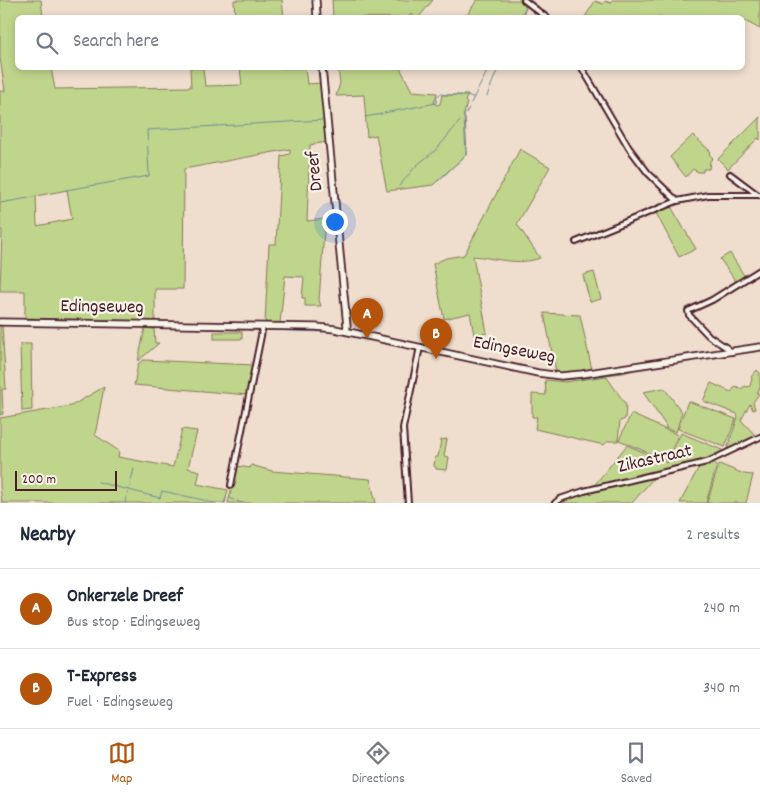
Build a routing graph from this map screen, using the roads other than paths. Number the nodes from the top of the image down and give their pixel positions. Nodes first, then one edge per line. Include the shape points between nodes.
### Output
1 (316, 0) edge
2 (524, 0) edge
3 (535, 0) edge
4 (532, 6) junction
5 (317, 15) edge
6 (543, 15) edge
7 (322, 70) edge
8 (583, 70) edge
9 (730, 174) dead end
10 (760, 195) edge
11 (677, 201) junction
12 (576, 242) dead end
13 (760, 270) edge
14 (0, 322) edge
15 (263, 326) junction
16 (346, 331) junction
17 (420, 347) junction
18 (760, 347) edge
19 (730, 352) junction
20 (760, 437) edge
21 (231, 486) dead end
22 (408, 503) edge
23 (555, 503) edge

1 - 5 main road
2 - 4 street
3 - 4 street
4 - 6 street
7 - 16 main road, Dreef
8 - 11 street via 629,148 648,173
9 - 10 street
10 - 11 street via 708,194
11 - 12 street
13 - 19 street via 688,311 709,336
14 - 15 main road, Edingseweg
15 - 16 main road, Edingseweg
15 - 21 street
16 - 17 main road, Edingseweg
17 - 19 main road, Edingseweg via 549,375 576,375
17 - 22 street via 403,428
18 - 19 main road, Edingseweg
20 - 23 street, Zikastraat via 707,462 584,492

